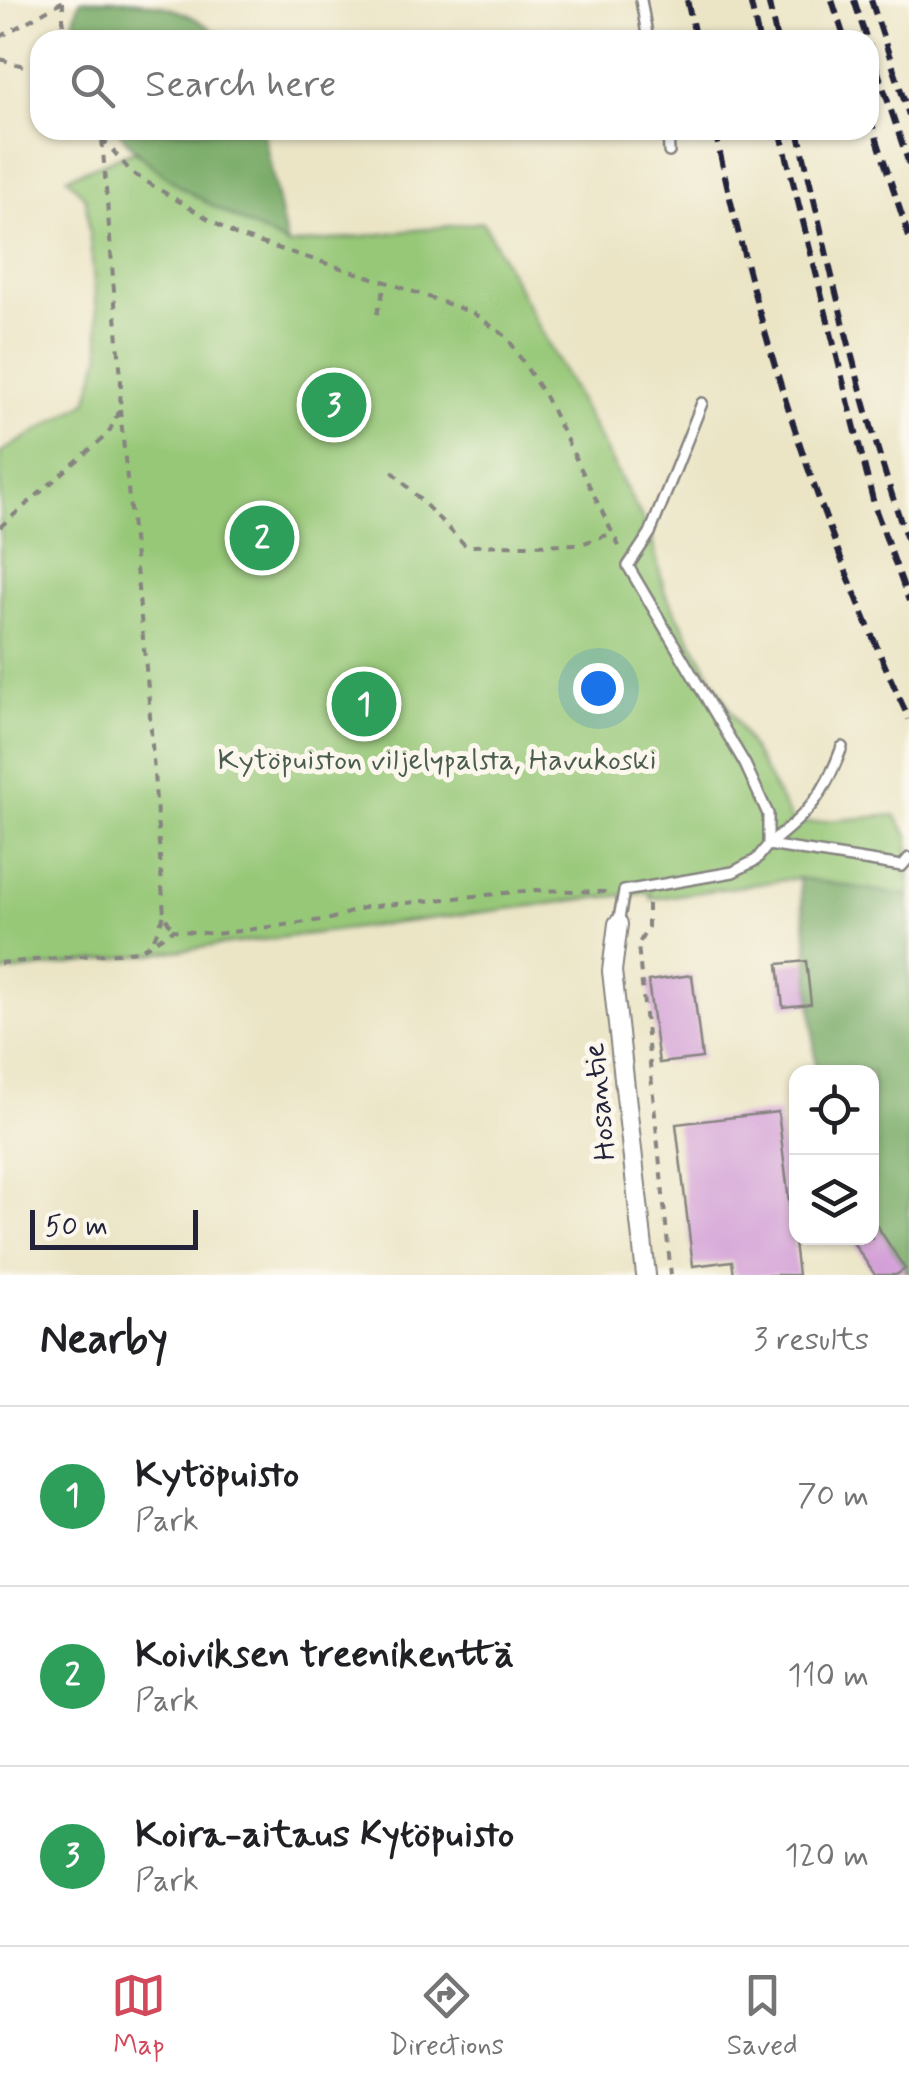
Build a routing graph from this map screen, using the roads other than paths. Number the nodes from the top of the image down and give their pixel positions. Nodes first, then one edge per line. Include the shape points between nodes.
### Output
1 (641, 0) edge
2 (646, 30) edge
3 (668, 140) edge
4 (669, 152) dead end
5 (702, 404) dead end
6 (842, 747) dead end
7 (768, 845) junction
8 (907, 864) edge
9 (618, 924) joint
10 (646, 1275) edge

1 - 2 lane
3 - 4 lane
5 - 7 lane via 650,533 628,566 746,764 768,814
6 - 7 lane via 827,786
7 - 8 lane
7 - 9 lane via 733,872 624,891
9 - 10 street, Hosantie via 612,971

